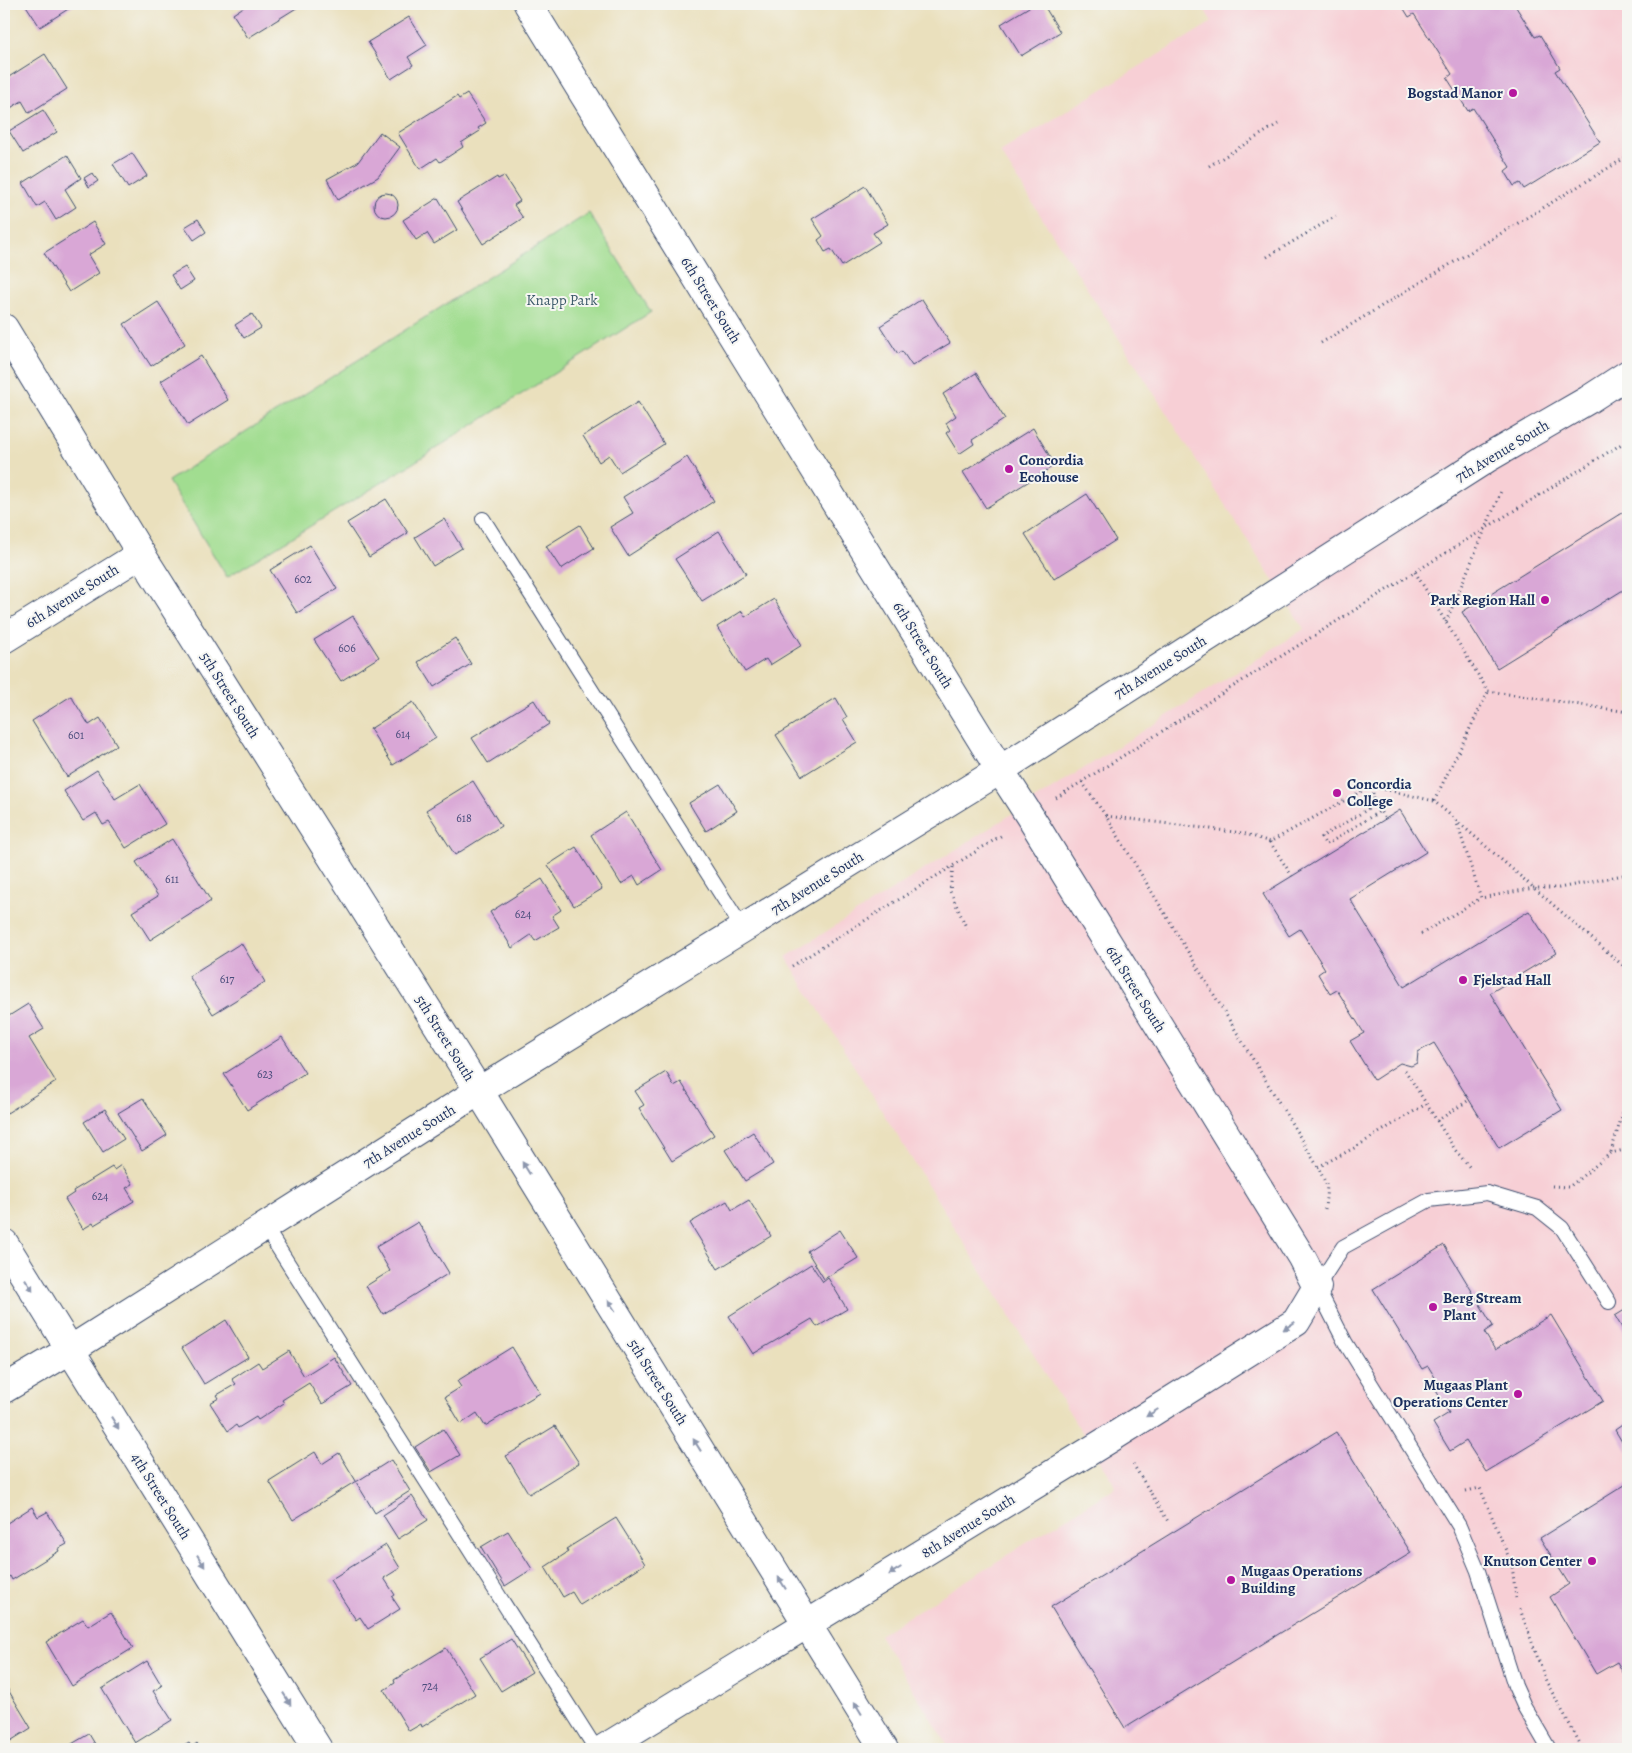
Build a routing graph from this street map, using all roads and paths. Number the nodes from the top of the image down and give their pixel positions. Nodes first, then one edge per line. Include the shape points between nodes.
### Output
1 (528, 4) edge
2 (1278, 124) dead end
3 (1628, 156) edge
4 (1209, 166) dead end
5 (1336, 216) dead end
6 (1267, 258) dead end
7 (4, 328) edge
8 (1321, 343) dead end
9 (1628, 374) edge
10 (1628, 440) edge
11 (1503, 486) dead end
12 (483, 519) dead end
13 (1486, 528) junction
14 (141, 554) junction
15 (1415, 572) junction
16 (1446, 622) junction
17 (4, 639) edge
18 (1488, 691) junction
19 (1628, 712) edge
20 (1000, 770) junction
21 (1082, 782) junction
22 (1372, 788) junction
23 (1434, 801) junction
24 (1029, 815) junction
25 (1106, 816) junction
26 (1385, 819) dead end
27 (1456, 820) junction
28 (1270, 842) junction
29 (953, 867) junction
30 (1628, 874) edge
31 (1292, 876) dead end
32 (1534, 888) junction
33 (1481, 898) junction
34 (743, 929) junction
35 (967, 929) dead end
36 (1421, 934) dead end
37 (792, 966) dead end
38 (1628, 970) edge
39 (1405, 1070) dead end
40 (479, 1091) junction
41 (1628, 1096) edge
42 (1469, 1100) dead end
43 (1426, 1104) junction
44 (1438, 1121) junction
45 (1628, 1149) edge
46 (1611, 1153) junction
47 (1318, 1167) junction
48 (1477, 1172) dead end
49 (1550, 1186) dead end
50 (1325, 1209) dead end
51 (266, 1227) junction
52 (4, 1243) edge
53 (1317, 1286) junction
54 (1609, 1302) dead end
55 (70, 1350) junction
56 (4, 1389) edge
57 (1116, 1435) junction
58 (1440, 1497) junction
59 (1169, 1523) dead end
60 (808, 1625) junction
61 (318, 1749) edge
62 (596, 1749) edge
63 (602, 1749) edge
64 (884, 1749) edge
65 (1549, 1749) edge
66 (1583, 1749) edge

1 - 20 street, 6th Street South
2 - 4 path
3 - 8 path
5 - 6 path
7 - 14 street, 5th Street South
9 - 20 street, 7th Avenue South via 1486,459
10 - 13 path
11 - 13 path
12 - 34 lane
13 - 15 path
13 - 16 path
14 - 17 street, 6th Avenue South
14 - 40 street, 5th Street South
15 - 16 path
15 - 21 path
16 - 18 path
18 - 19 path
18 - 23 path
20 - 24 street, 6th Street South
20 - 34 street, 7th Avenue South
21 - 24 path
21 - 25 path
22 - 23 path
22 - 26 path via 1375,805 1321,837 1326,845 1380,811
22 - 28 path
23 - 27 path
24 - 29 path
24 - 53 street, 6th Street South
25 - 28 path via 1243,832
25 - 47 path
27 - 32 path
27 - 33 path
28 - 31 path
29 - 35 path via 950,892
29 - 37 path
30 - 32 path via 1559,888
32 - 33 path
32 - 38 path
33 - 36 path
34 - 40 street, 7th Avenue South
39 - 43 path
40 - 51 street, 7th Avenue South
60 -> 40 street, 5th Street South
41 - 46 path
42 - 44 path
43 - 44 path
43 - 47 path
44 - 48 path via 1456,1151
45 - 46 path
46 - 49 path via 1569,1187
47 - 50 path via 1327,1186
51 - 55 street, 7th Avenue South
51 - 62 lane
52 -> 55 street, 4th Street South
53 - 54 lane via 1343,1247 1429,1200 1487,1193 1537,1208 1562,1228
53 -> 57 street, 8th Avenue South via 1296,1322
53 - 58 lane via 1345,1342
55 - 56 street, 7th Avenue South
55 -> 61 street, 4th Street South
57 - 59 path
57 -> 60 street, 8th Avenue South
58 - 65 lane via 1459,1526 1478,1570 1515,1686
58 - 66 path via 1480,1488 1512,1566 1516,1597 1546,1681
60 - 63 street, 8th Avenue South
64 -> 60 street, 5th Street South

